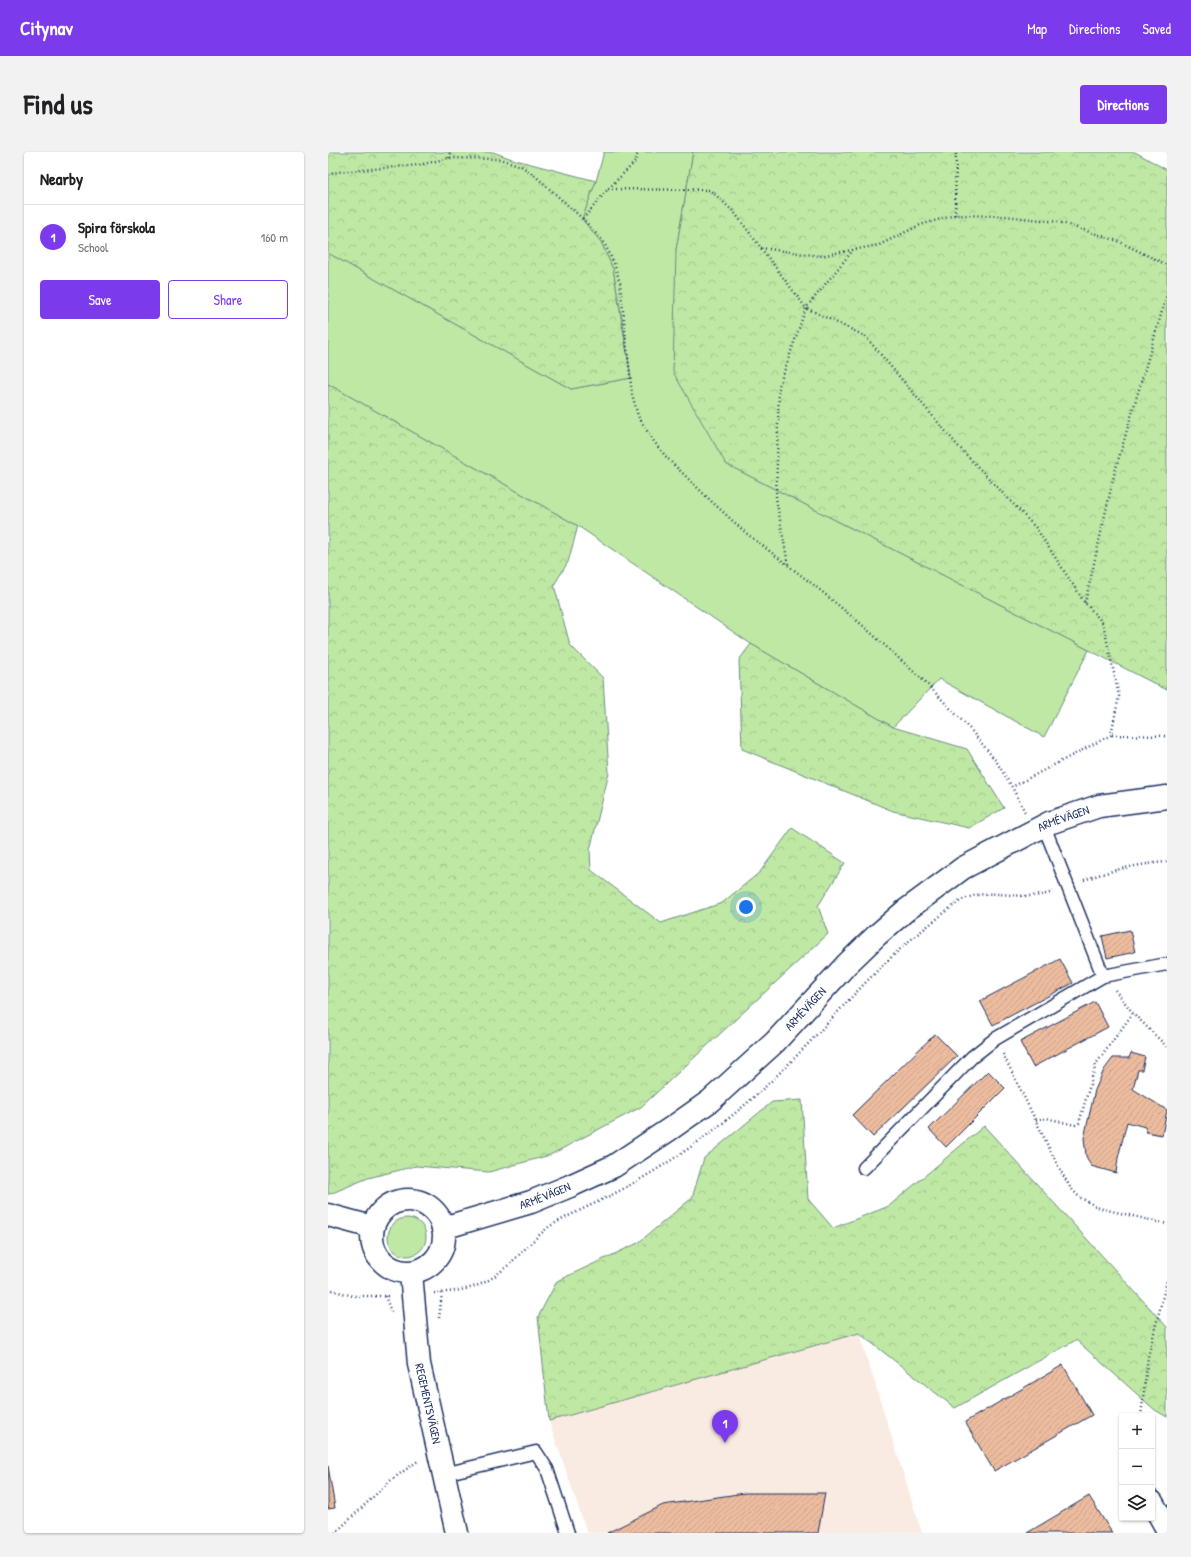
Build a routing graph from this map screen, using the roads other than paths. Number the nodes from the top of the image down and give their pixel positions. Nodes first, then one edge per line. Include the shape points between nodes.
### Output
1 (1167, 797) edge
2 (1044, 826) junction
3 (1167, 964) edge
4 (1103, 976) junction
5 (864, 1168) dead end
6 (328, 1215) edge
7 (372, 1227) junction
8 (443, 1228) junction
9 (411, 1273) junction
10 (444, 1474) junction
11 (1155, 1507) edge
12 (1167, 1529) edge
13 (457, 1533) edge
14 (568, 1533) edge

1 - 2 street, ARMÉVÄGEN via 1099,806
2 - 4 lane
2 - 8 street, ARMÉVÄGEN via 963,868 905,911 847,964 775,1042 710,1100 673,1127 614,1166 570,1186 531,1202
3 - 4 lane
4 - 5 lane via 995,1039 972,1057
6 - 7 street
7 - 8 street via 384,1209 406,1200 429,1207 440,1219
7 - 9 street via 373,1248 377,1256 388,1267
8 - 9 street via 443,1247 435,1260 423,1269
9 - 10 street, REGEMENTSVÄGEN via 419,1364
10 - 13 street, REGEMENTSVÄGEN
10 - 14 lane via 536,1452 547,1469
11 - 12 street

